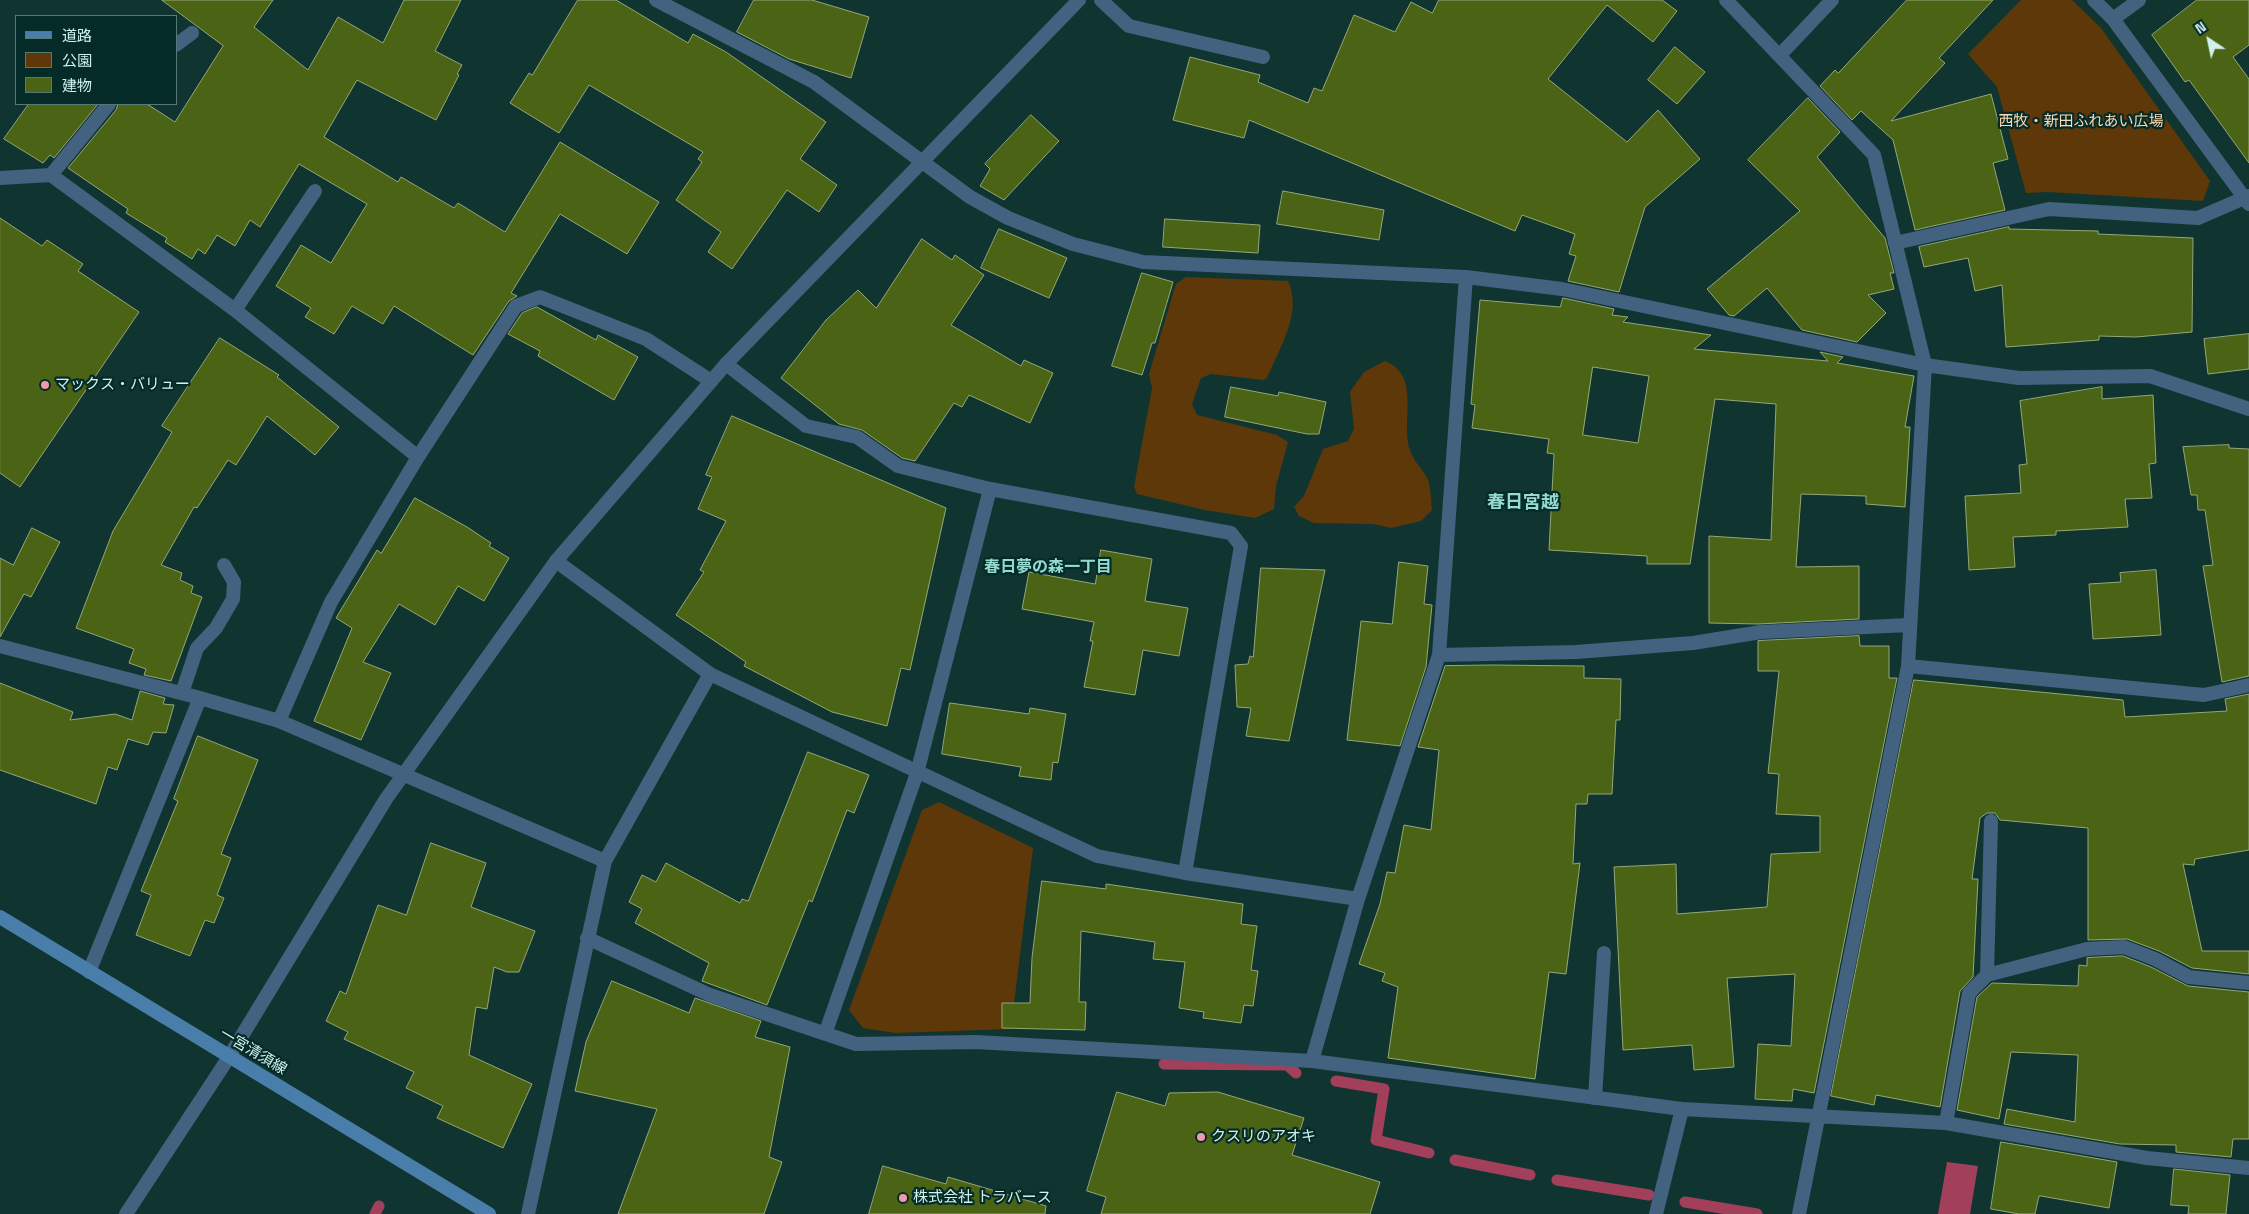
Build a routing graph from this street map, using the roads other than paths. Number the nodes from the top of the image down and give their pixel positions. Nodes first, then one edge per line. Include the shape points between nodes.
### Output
1 (656, 0) edge
2 (1079, 0) edge
3 (1101, 0) edge
4 (1726, 0) edge
5 (1832, 0) edge
6 (2094, 0) edge
7 (2139, 0) edge
8 (2113, 19) junction
9 (192, 33) dead end
10 (178, 44) edge
11 (1780, 55) junction
12 (1263, 57) dead end
13 (108, 105) edge
14 (922, 161) junction
15 (50, 175) junction
16 (0, 178) edge
17 (315, 191) dead end
18 (2248, 200) edge
19 (1895, 243) junction
20 (1466, 277) junction
21 (235, 310) junction
22 (726, 364) junction
23 (1926, 365) junction
24 (711, 381) junction
25 (2249, 408) edge
26 (418, 457) junction
27 (990, 489) junction
28 (556, 561) junction
29 (224, 565) dead end
30 (1909, 626) junction
31 (0, 646) edge
32 (1439, 655) junction
33 (1908, 666) junction
34 (710, 674) junction
35 (2249, 685) edge
36 (182, 693) junction
37 (200, 698) junction
38 (279, 721) junction
39 (917, 772) junction
40 (402, 775) junction
41 (1991, 821) dead end
42 (605, 861) junction
43 (1185, 873) junction
44 (1358, 899) junction
45 (0, 917) edge
46 (587, 938) junction
47 (1604, 953) dead end
48 (90, 972) junction
49 (1987, 975) junction
50 (2249, 983) edge
51 (825, 1034) junction
52 (229, 1057) junction
53 (1312, 1060) junction
54 (1595, 1098) junction
55 (1682, 1109) junction
56 (1817, 1117) junction
57 (1946, 1123) junction
58 (2249, 1168) edge
59 (126, 1214) edge
60 (489, 1214) edge
61 (528, 1214) edge
62 (1657, 1214) edge
63 (1799, 1214) edge

1 - 14 street via 814,82
2 - 14 street
3 - 12 street via 1129,26
4 - 11 street
5 - 11 street
6 - 8 street
7 - 8 street
8 - 18 street
9 - 10 street
11 - 19 street via 1874,155
13 - 15 street
14 - 20 street via 970,197 1008,218 1073,244 1143,262
14 - 22 street
15 - 16 street
15 - 21 street
17 - 21 street
18 - 19 street via 2198,218 2049,209
19 - 23 street
20 - 23 street via 1562,289
20 - 32 street
21 - 26 street
22 - 24 street
22 - 27 street via 806,426 857,437 898,466
23 - 25 street via 2019,378 2150,376
23 - 30 street
24 - 26 street via 646,339 540,297 516,306
24 - 28 street
26 - 38 street via 331,602
27 - 39 street
27 - 43 street via 1231,533 1240,546
28 - 34 street
28 - 40 street
29 - 36 street via 234,582 233,599 216,628 196,648
30 - 32 street via 1761,632 1693,644 1576,652
30 - 33 street
31 - 36 street
32 - 44 street
33 - 35 street via 2204,695
33 - 56 street
34 - 39 street
34 - 42 street
36 - 37 street
37 - 38 street
37 - 48 street
38 - 40 street
39 - 43 street via 1097,856
39 - 51 street
40 - 42 street
40 - 52 street
41 - 49 street
42 - 46 street
43 - 44 street
44 - 53 street
45 - 48 main road, 一宮清須線
46 - 51 street via 710,995
46 - 61 street
47 - 54 street
48 - 52 main road, 一宮清須線
49 - 50 street via 2087,950 2124,947 2155,958 2189,977
49 - 57 street via 1969,993
51 - 53 street via 856,1044 976,1042
52 - 59 street
52 - 60 main road, 一宮清須線
53 - 54 street
54 - 55 street
55 - 56 street
55 - 62 street
56 - 57 street
56 - 63 street
57 - 58 street via 2147,1158

